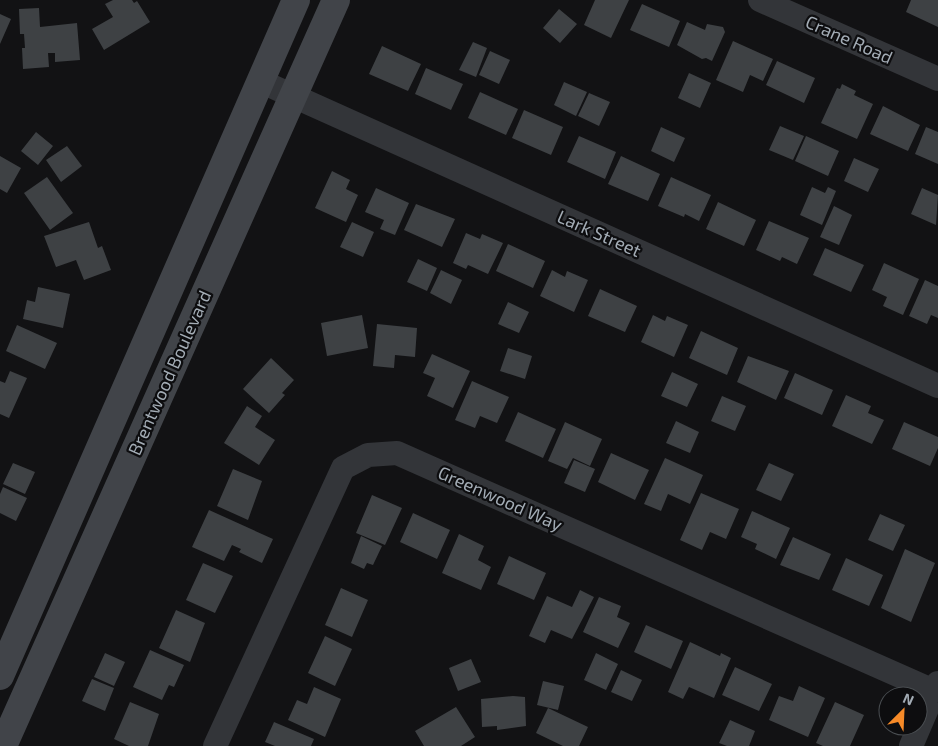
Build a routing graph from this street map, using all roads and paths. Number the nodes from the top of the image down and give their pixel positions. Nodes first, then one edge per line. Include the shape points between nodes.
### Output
1 (296, 0) edge
2 (336, 0) edge
3 (760, 0) edge
4 (938, 79) edge
5 (260, 81) junction
6 (293, 96) junction
7 (938, 386) edge
8 (0, 676) edge
9 (936, 687) edge
10 (3, 746) edge
11 (215, 746) edge
12 (911, 746) edge

1 - 5 main road, Brentwood Boulevard
2 - 6 main road, Brentwood Boulevard
3 - 4 street, Crane Road
5 - 6 street, Lark Street
5 - 8 main road, Brentwood Boulevard
6 - 7 street, Lark Street
6 - 10 main road, Brentwood Boulevard
9 - 11 street, Greenwood Way via 398,453 368,455 343,468
9 - 12 street

